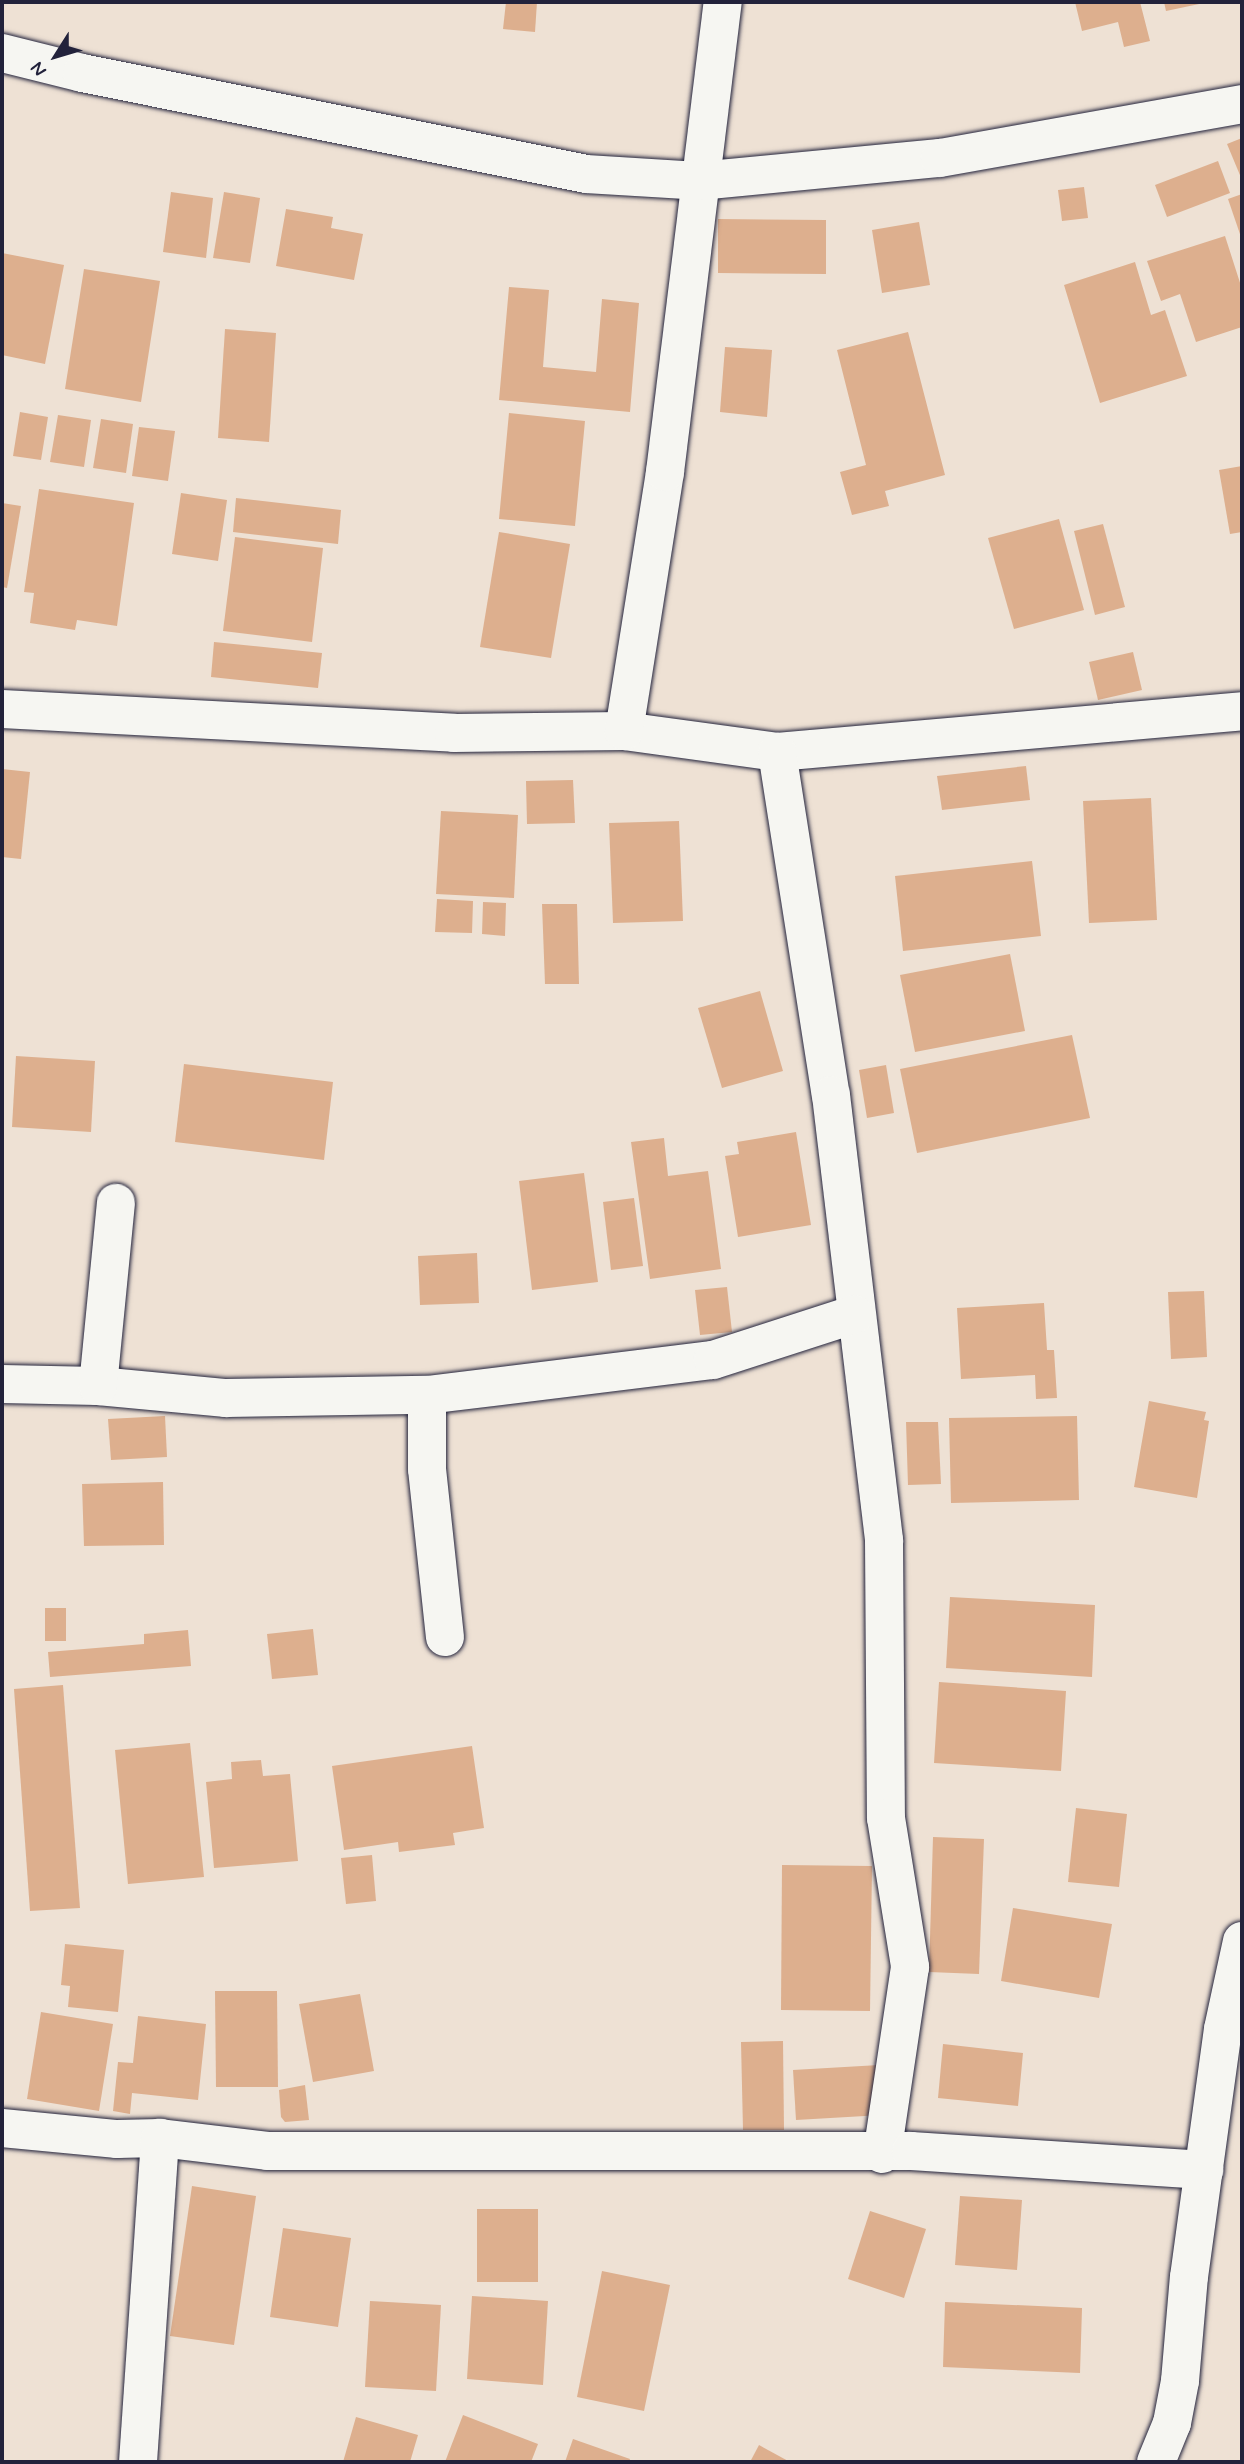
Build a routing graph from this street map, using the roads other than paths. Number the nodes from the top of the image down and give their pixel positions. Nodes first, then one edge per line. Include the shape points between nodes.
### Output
1 (723, 2) edge
2 (2, 53) edge
3 (1242, 104) edge
4 (699, 181) junction
5 (2, 709) edge
6 (1242, 711) edge
7 (624, 731) junction
8 (777, 752) junction
9 (116, 1203) dead end
10 (855, 1314) junction
11 (2, 1384) edge
12 (98, 1386) junction
13 (427, 1395) junction
14 (445, 1637) dead end
15 (1242, 1941) edge
16 (2, 2128) edge
17 (160, 2138) junction
18 (882, 2154) junction
19 (1204, 2170) junction
20 (138, 2462) edge
21 (1156, 2462) edge

1 - 4 street
2 - 4 street via 82,74 586,174
3 - 4 street via 940,158
4 - 7 street via 665,471
5 - 7 street via 454,733
6 - 8 street
7 - 8 street
8 - 10 street via 831,1095
9 - 12 street
10 - 13 street via 713,1360
10 - 18 street via 884,1540 886,1818 910,1967
11 - 12 street
12 - 13 street via 226,1398
13 - 14 street via 428,1469
15 - 19 street via 1223,2029
16 - 17 street via 117,2139
17 - 18 street via 267,2151
17 - 20 street
18 - 19 street via 911,2151
19 - 21 street via 1181,2381 1172,2423

